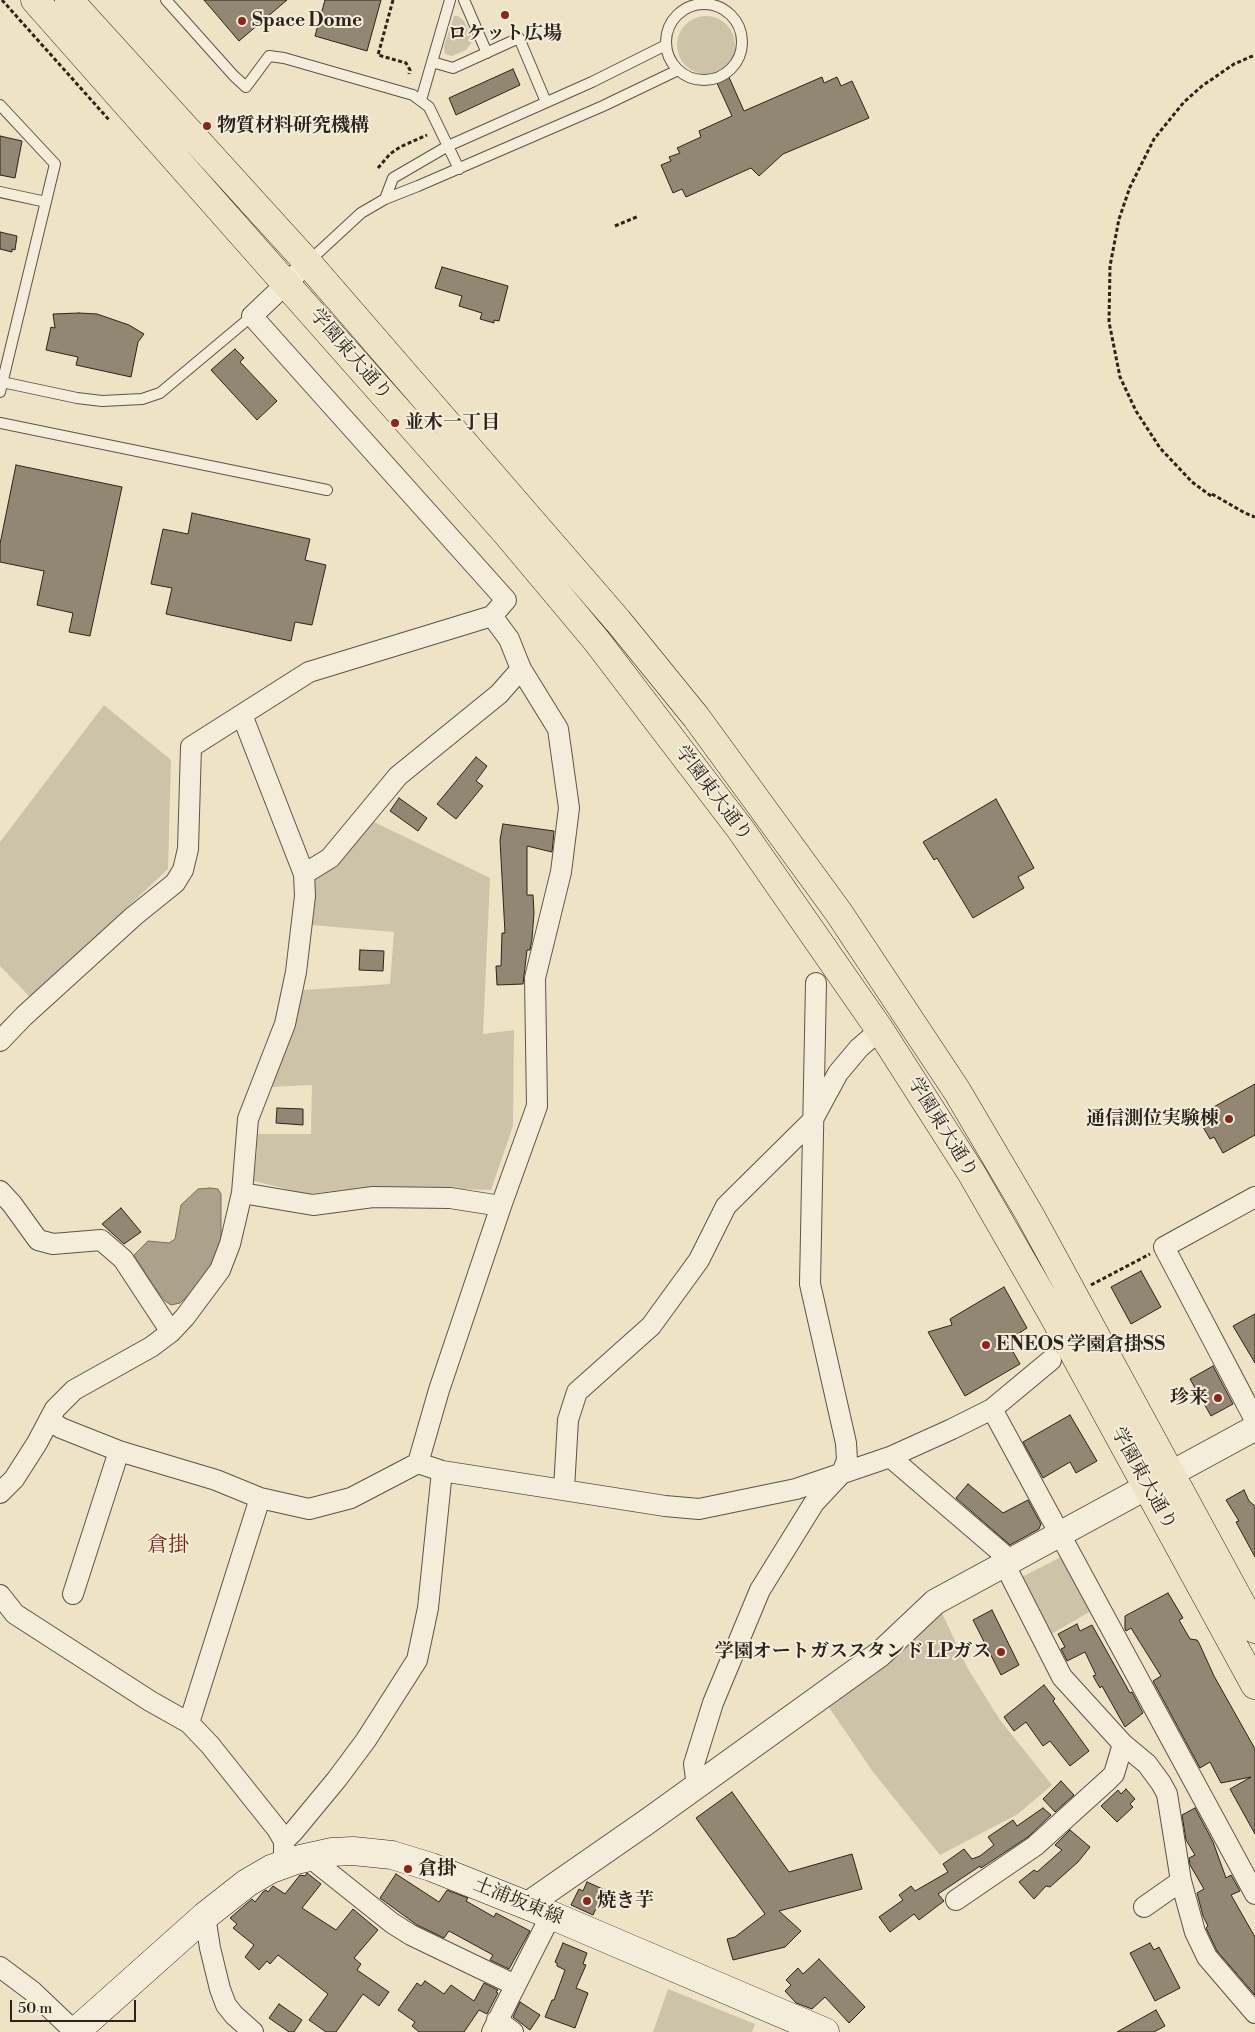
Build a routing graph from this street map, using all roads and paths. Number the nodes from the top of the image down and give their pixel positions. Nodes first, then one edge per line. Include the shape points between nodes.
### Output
1 (35, 0) edge
2 (69, 0) edge
3 (166, 0) edge
4 (393, 0) edge
5 (450, 0) edge
6 (464, 0) edge
7 (666, 45) junction
8 (487, 53) junction
9 (1255, 54) edge
10 (432, 62) junction
11 (678, 70) junction
12 (409, 74) dead end
13 (422, 100) junction
14 (546, 102) junction
15 (0, 105) edge
16 (427, 135) dead end
17 (448, 146) junction
18 (378, 168) dead end
19 (459, 169) junction
20 (0, 192) edge
21 (385, 198) junction
22 (46, 202) junction
23 (639, 216) dead end
24 (615, 226) dead end
25 (308, 262) junction
26 (287, 283) junction
27 (252, 316) junction
28 (1, 387) edge
29 (0, 423) edge
30 (327, 490) dead end
31 (1255, 516) edge
32 (492, 616) junction
33 (521, 669) junction
34 (242, 715) junction
35 (304, 874) junction
36 (816, 983) dead end
37 (880, 1030) junction
38 (0, 1041) edge
39 (812, 1121) junction
40 (0, 1192) edge
41 (242, 1193) junction
42 (1255, 1197) edge
43 (501, 1206) junction
44 (1164, 1247) junction
45 (1074, 1294) junction
46 (171, 1332) junction
47 (1051, 1360) dead end
48 (992, 1409) junction
49 (49, 1420) junction
50 (1255, 1420) edge
51 (1255, 1428) edge
52 (119, 1451) junction
53 (890, 1457) junction
54 (418, 1463) junction
55 (442, 1471) junction
56 (842, 1473) junction
57 (1159, 1480) junction
58 (564, 1489) junction
59 (0, 1491) edge
60 (260, 1498) junction
61 (1060, 1534) junction
62 (1006, 1564) junction
63 (73, 1594) dead end
64 (0, 1595) edge
65 (1255, 1629) edge
66 (1255, 1685) edge
67 (190, 1723) junction
68 (1123, 1744) junction
69 (697, 1786) junction
70 (292, 1854) junction
71 (1181, 1881) junction
72 (1255, 1894) edge
73 (956, 1900) dead end
74 (1144, 1907) dead end
75 (539, 1910) junction
76 (205, 1916) junction
77 (0, 1967) edge
78 (515, 1985) junction
79 (1255, 2013) edge
80 (501, 2028) edge
81 (75, 2032) edge
82 (253, 2032) edge
83 (825, 2032) edge

1 - 26 main road, 学園東大通り
2 - 25 main road, 学園東大通り
3 - 13 lane via 246,87 269,56 414,95
4 - 12 path via 378,55 406,63
5 - 10 lane
6 - 8 lane
7 - 11 lane via 669,59
7 - 11 lane via 666,34 673,18 687,7 703,4 720,7 738,25 742,50 728,72 704,80 687,77
7 - 14 lane
8 - 10 lane via 453,68
8 - 14 lane via 519,38
9 - 31 path via 1202,86 1184,102 1154,139 1130,186 1119,219 1110,266 1108,322 1120,377 1136,411 1160,448 1192,482
10 - 13 lane
11 - 19 lane
13 - 17 lane via 432,111
14 - 17 lane
15 - 22 lane via 55,164
16 - 18 path via 400,147
17 - 19 lane
17 - 21 lane via 393,178
19 - 21 lane
20 - 22 lane
21 - 25 lane via 361,213
22 - 28 lane
23 - 24 path
25 - 26 street
25 - 45 main road, 学園東大通り via 563,556 696,716 839,913 906,1014 957,1092
26 - 27 street
26 - 37 main road, 学園東大通り via 596,640 740,830
27 - 28 lane via 160,393 142,399 109,401
27 - 32 street via 506,600
29 - 30 lane
32 - 33 street via 509,639
32 - 34 street via 309,672
33 - 35 street via 499,694 398,776 330,858
33 - 43 street via 558,730 569,808 561,872 535,978 537,1106
34 - 35 street
34 - 38 street via 191,747 188,849 183,870 175,883
35 - 41 street via 305,896 296,972 285,1024 248,1119
36 - 39 street
37 - 39 street via 859,1048 838,1074
37 - 57 main road, 学園東大通り via 972,1174 1053,1315
39 - 56 street via 810,1284 846,1443 847,1460
39 - 58 street via 726,1206 699,1260 650,1326 577,1392 568,1420
40 - 46 street via 38,1240 53,1244 101,1240 123,1259
41 - 43 street via 313,1205 373,1197 450,1198
41 - 46 street via 220,1270
42 - 44 street
43 - 54 street
44 - 45 path
44 - 50 street
45 - 57 main road, 学園東大通り
46 - 49 street via 151,1347 74,1390
47 - 48 street
48 - 53 street
48 - 61 street
49 - 52 street
49 - 59 street via 14,1479
51 - 57 street
52 - 60 street via 216,1480
52 - 63 street
53 - 56 street
53 - 62 street via 1002,1553
54 - 55 street
54 - 60 street via 351,1498 308,1509
55 - 58 street
55 - 70 street via 428,1608 417,1660 366,1740 294,1832
56 - 58 street via 796,1489 699,1509
56 - 69 street via 814,1503 760,1590 711,1712 694,1764
57 - 61 street
57 - 65 main road, 学園東大通り
57 - 66 main road, 学園東大通り
60 - 67 street
61 - 62 street
61 - 72 street
62 - 68 street via 1062,1677
62 - 69 street via 935,1602 880,1654
64 - 67 street via 15,1614
67 - 70 street via 277,1829
68 - 71 street via 1147,1764 1167,1794
68 - 73 street via 1114,1774 1108,1780 1035,1846
69 - 75 street
70 - 75 main road, 土浦坂東線 via 353,1851 392,1855
70 - 76 main road, 土浦坂東線
70 - 78 street via 411,1935
71 - 74 street
71 - 79 street via 1195,1932 1207,1957
75 - 78 street
75 - 83 main road, 土浦坂東線
76 - 81 main road, 土浦坂東線
76 - 82 street via 226,2004 234,2016
77 - 81 street via 32,1991
78 - 80 street

